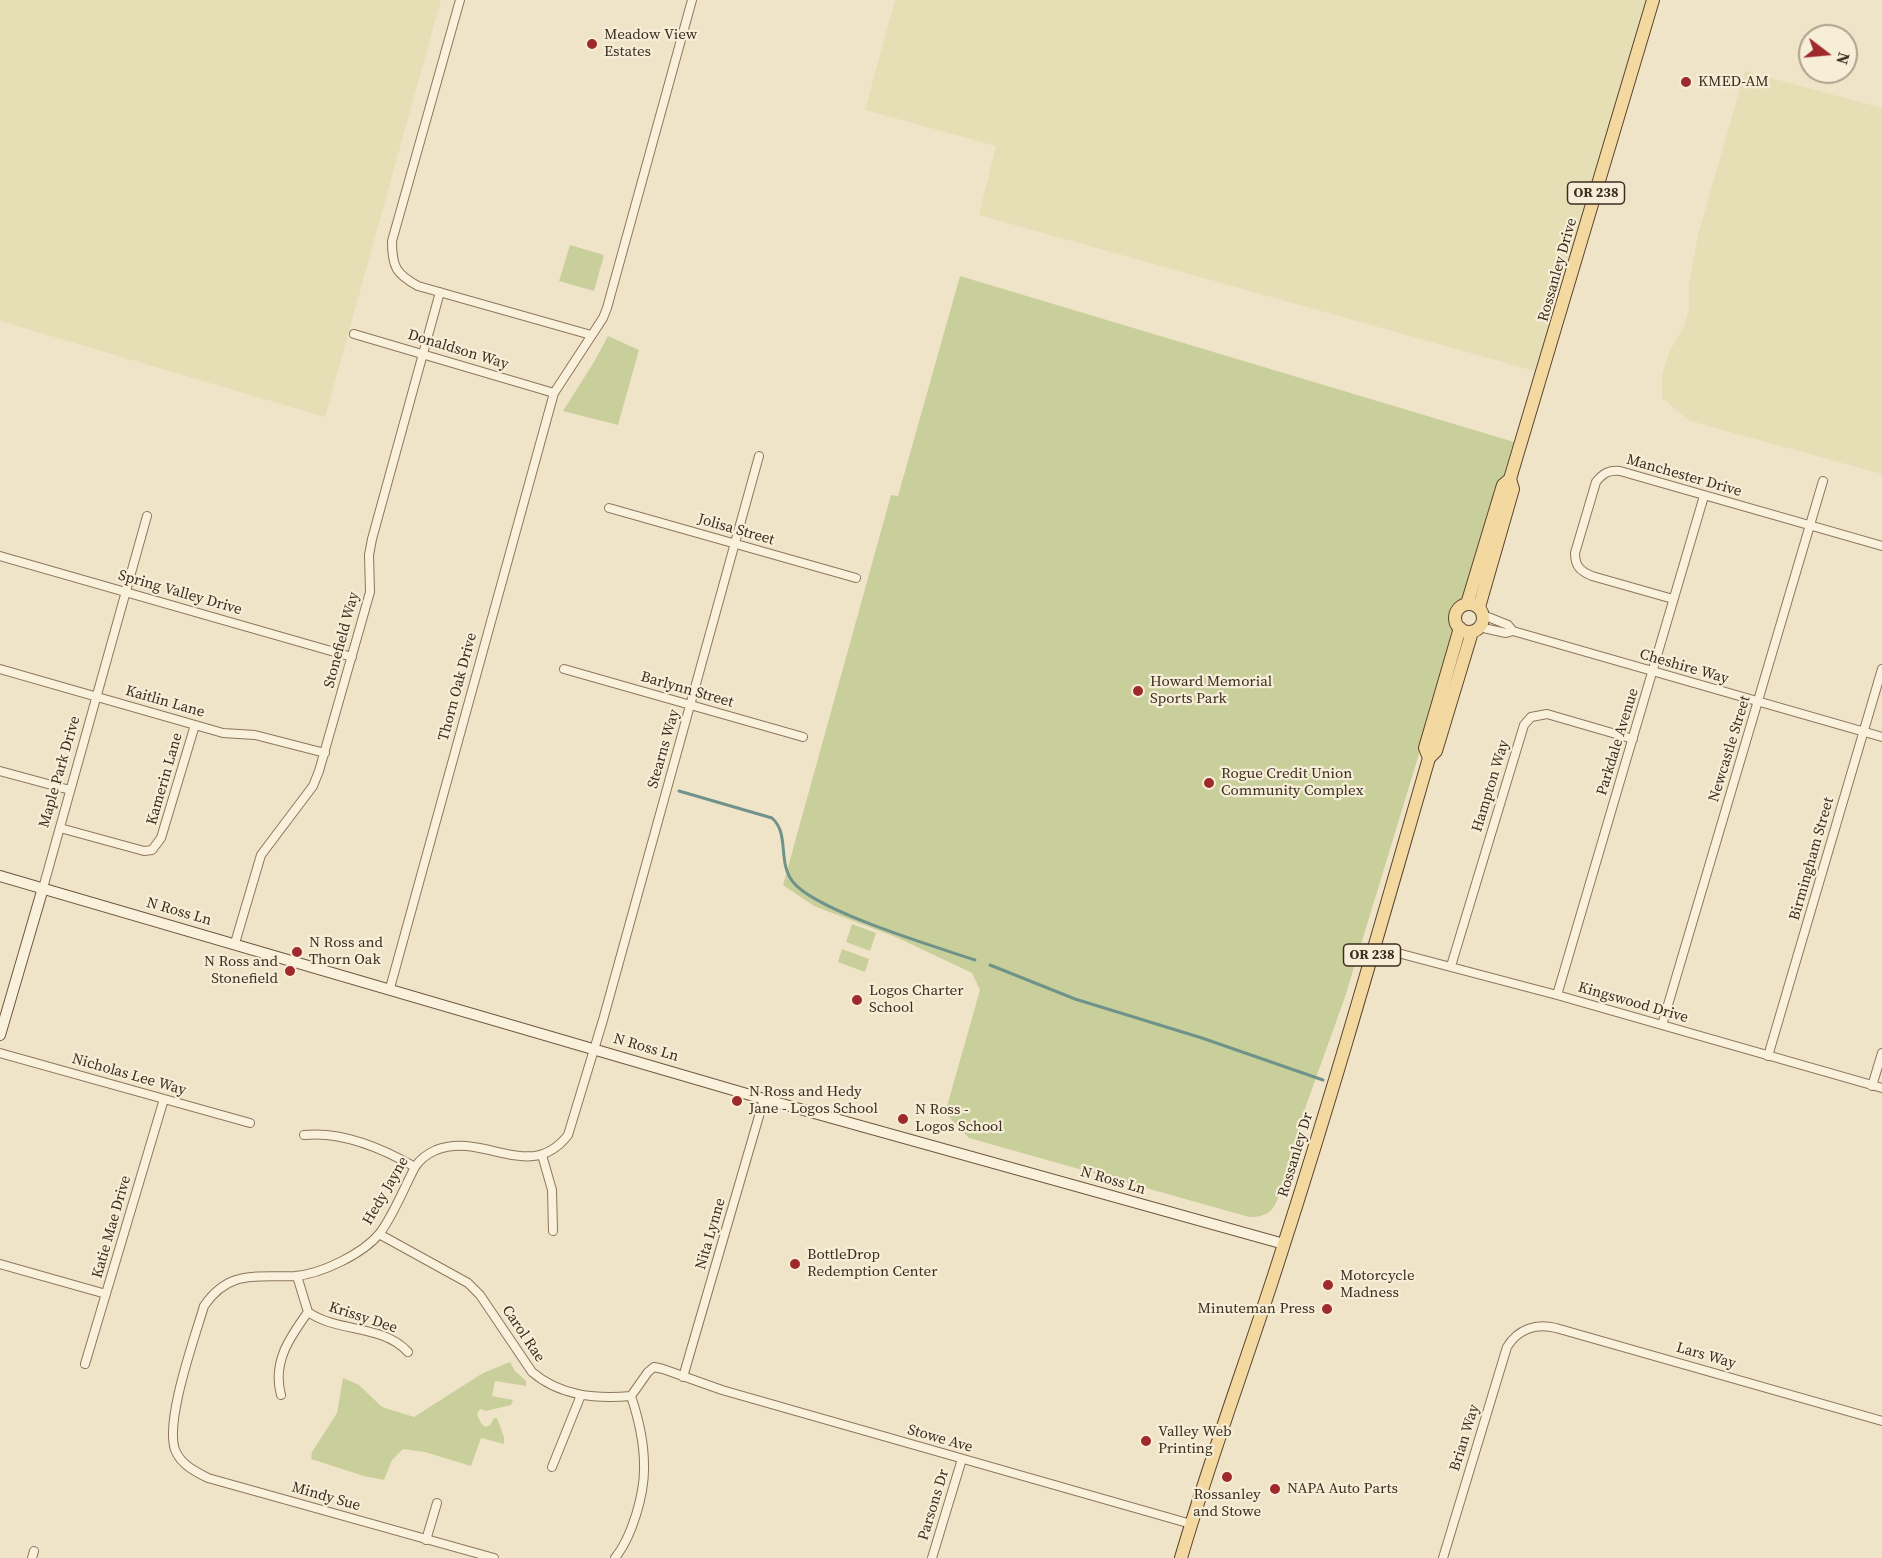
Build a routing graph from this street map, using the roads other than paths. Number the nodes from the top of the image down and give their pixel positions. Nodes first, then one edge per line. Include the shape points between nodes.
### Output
1 (460, 0) edge
2 (692, 0) edge
3 (1653, 0) edge
4 (440, 292) junction
5 (354, 334) dead end
6 (591, 335) junction
7 (424, 354) junction
8 (554, 393) junction
9 (759, 456) dead end
10 (1823, 481) dead end
11 (1704, 496) junction
12 (609, 508) dead end
13 (147, 516) dead end
14 (1810, 526) junction
15 (735, 543) junction
16 (1882, 546) edge
17 (0, 555) edge
18 (856, 578) dead end
19 (126, 592) junction
20 (1673, 599) junction
21 (1473, 619) junction
22 (352, 657) junction
23 (0, 669) edge
24 (564, 669) dead end
25 (1882, 669) edge
26 (1653, 672) junction
27 (96, 697) junction
28 (1758, 702) junction
29 (691, 704) junction
30 (195, 725) junction
31 (1863, 732) junction
32 (803, 737) dead end
33 (1882, 737) edge
34 (1633, 739) junction
35 (325, 753) junction
36 (1429, 758) joint
37 (0, 771) edge
38 (70, 790) junction
39 (60, 828) junction
40 (0, 876) edge
41 (43, 888) junction
42 (235, 943) junction
43 (1375, 946) junction
44 (1450, 966) junction
45 (390, 988) junction
46 (1557, 995) junction
47 (1662, 1025) junction
48 (0, 1035) edge
49 (595, 1049) junction
50 (0, 1053) edge
51 (1882, 1053) edge
52 (1768, 1056) junction
53 (1872, 1086) junction
54 (1882, 1088) edge
55 (164, 1098) junction
56 (764, 1099) junction
57 (250, 1123) dead end
58 (303, 1135) dead end
59 (542, 1155) junction
60 (415, 1167) junction
61 (553, 1231) dead end
62 (379, 1234) junction
63 (1284, 1244) junction
64 (0, 1264) edge
65 (297, 1276) junction
66 (106, 1294) junction
67 (308, 1312) junction
68 (1522, 1332) joint
69 (408, 1352) dead end
70 (86, 1364) dead end
71 (683, 1377) junction
72 (281, 1395) dead end
73 (581, 1395) junction
74 (631, 1396) junction
75 (1882, 1421) edge
76 (962, 1459) junction
77 (552, 1467) dead end
78 (218, 1480) joint
79 (437, 1503) dead end
80 (1191, 1524) junction
81 (426, 1540) junction
82 (494, 1558) edge
83 (615, 1558) edge
84 (932, 1558) edge
85 (1181, 1558) edge
86 (1443, 1558) edge

1 - 4 street via 392,241 396,270 418,286
2 - 6 street, Thorn Oak Drive via 607,308
3 - 21 main road, Rossanley Drive / OR 238 via 1510,479 1513,489
4 - 6 street
4 - 7 street, Stonefield Way
5 - 7 street, Donaldson Way
6 - 8 street, Thorn Oak Drive
7 - 8 street, Donaldson Way
7 - 22 street, Stonefield Way via 372,538 370,592
8 - 45 street, Thorn Oak Drive
9 - 15 street, Stearns Way
10 - 14 street, Newcastle Street
11 - 14 street, Manchester Drive
11 - 20 street, Parkdale Avenue
11 - 20 street, Manchester Drive via 1620,471 1602,474 1596,482 1575,563 1592,576
12 - 15 street, Jolisa Street
13 - 19 street, Maple Park Drive
14 - 16 street, Manchester Drive
14 - 28 street, Newcastle Street
15 - 18 street, Jolisa Street
15 - 29 street, Stearns Way
17 - 19 street, Spring Valley Drive
19 - 22 street, Spring Valley Drive
19 - 27 street, Maple Park Drive
20 - 26 street, Parkdale Avenue
21 - 26 street, Cheshire Way via 1506,633 1513,631
21 - 36 main road, Rossanley Drive / OR 238 via 1425,748
22 - 35 street, Stonefield Way
23 - 27 street, Kaitlin Lane
24 - 29 street, Barlynn Street
25 - 31 street, Birmingham Street
26 - 28 street, Cheshire Way
26 - 34 street, Parkdale Avenue
27 - 30 street, Kaitlin Lane
27 - 38 street, Maple Park Drive
28 - 31 street, Cheshire Way
28 - 47 street, Newcastle Street
29 - 32 street, Barlynn Street
29 - 49 street, Stearns Way
30 - 35 street, Kaitlin Lane
30 - 39 street, Kamerin Lane via 161,838 152,850
31 - 33 street, Cheshire Way
31 - 52 street, Birmingham Street
34 - 44 street, Hampton Way via 1547,714 1531,717 1524,725
34 - 46 street, Parkdale Avenue
35 - 42 street, Stonefield Way via 313,786 261,855
36 - 43 main road, Rossanley Dr / OR 238
37 - 38 street
38 - 39 street, Maple Park Drive
39 - 41 street, Maple Park Drive
40 - 41 main road, N Ross Ln
41 - 42 main road, N Ross Ln
41 - 48 main road, Maple Park Drive
42 - 45 main road, N Ross Ln
43 - 44 street, Kingswood Drive
43 - 63 main road, Rossanley Dr / OR 238
44 - 46 street, Kingswood Drive
45 - 49 main road, N Ross Ln
46 - 47 street, Kingswood Drive
47 - 52 street, Kingswood Drive
49 - 56 main road, N Ross Ln
49 - 59 street via 568,1136
50 - 55 street, Nicholas Lee Way
51 - 53 street
52 - 53 street, Kingswood Drive
53 - 54 street, Kingswood Drive
55 - 57 street, Nicholas Lee Way
55 - 66 street, Katie Mae Drive
56 - 63 main road, N Ross Ln
56 - 71 street, Nita Lynne
58 - 60 street via 327,1135 364,1143
59 - 60 street, Hedy Jayne via 513,1157 462,1144 430,1152
59 - 61 street via 552,1190
60 - 62 street, Hedy Jayne
62 - 65 street, Hedy Jayne via 344,1260
62 - 73 street, Carol Rae via 468,1283 532,1372 551,1385
63 - 80 main road, Rossanley Dr / OR 238
64 - 66 street
65 - 67 street
65 - 78 street, Hedy Jayne via 240,1278 218,1290 204,1306 176,1408 173,1445 189,1467
66 - 70 street, Katie Mae Drive
67 - 69 street, Krissy Dee via 391,1338
67 - 72 street via 281,1358
68 - 75 street, Lars Way via 1536,1326 1556,1328
68 - 86 street, Brian Way via 1507,1347
71 - 74 street via 654,1367
71 - 76 street, Stowe Ave
73 - 74 street, Carol Rae
73 - 77 street
74 - 83 street via 643,1451 644,1478 627,1540
76 - 80 street, Stowe Ave
76 - 84 street, Parsons Dr
78 - 81 street, Mindy Sue
79 - 81 street
80 - 85 main road, Rossanley Dr / OR 238
81 - 82 street, Mindy Sue

